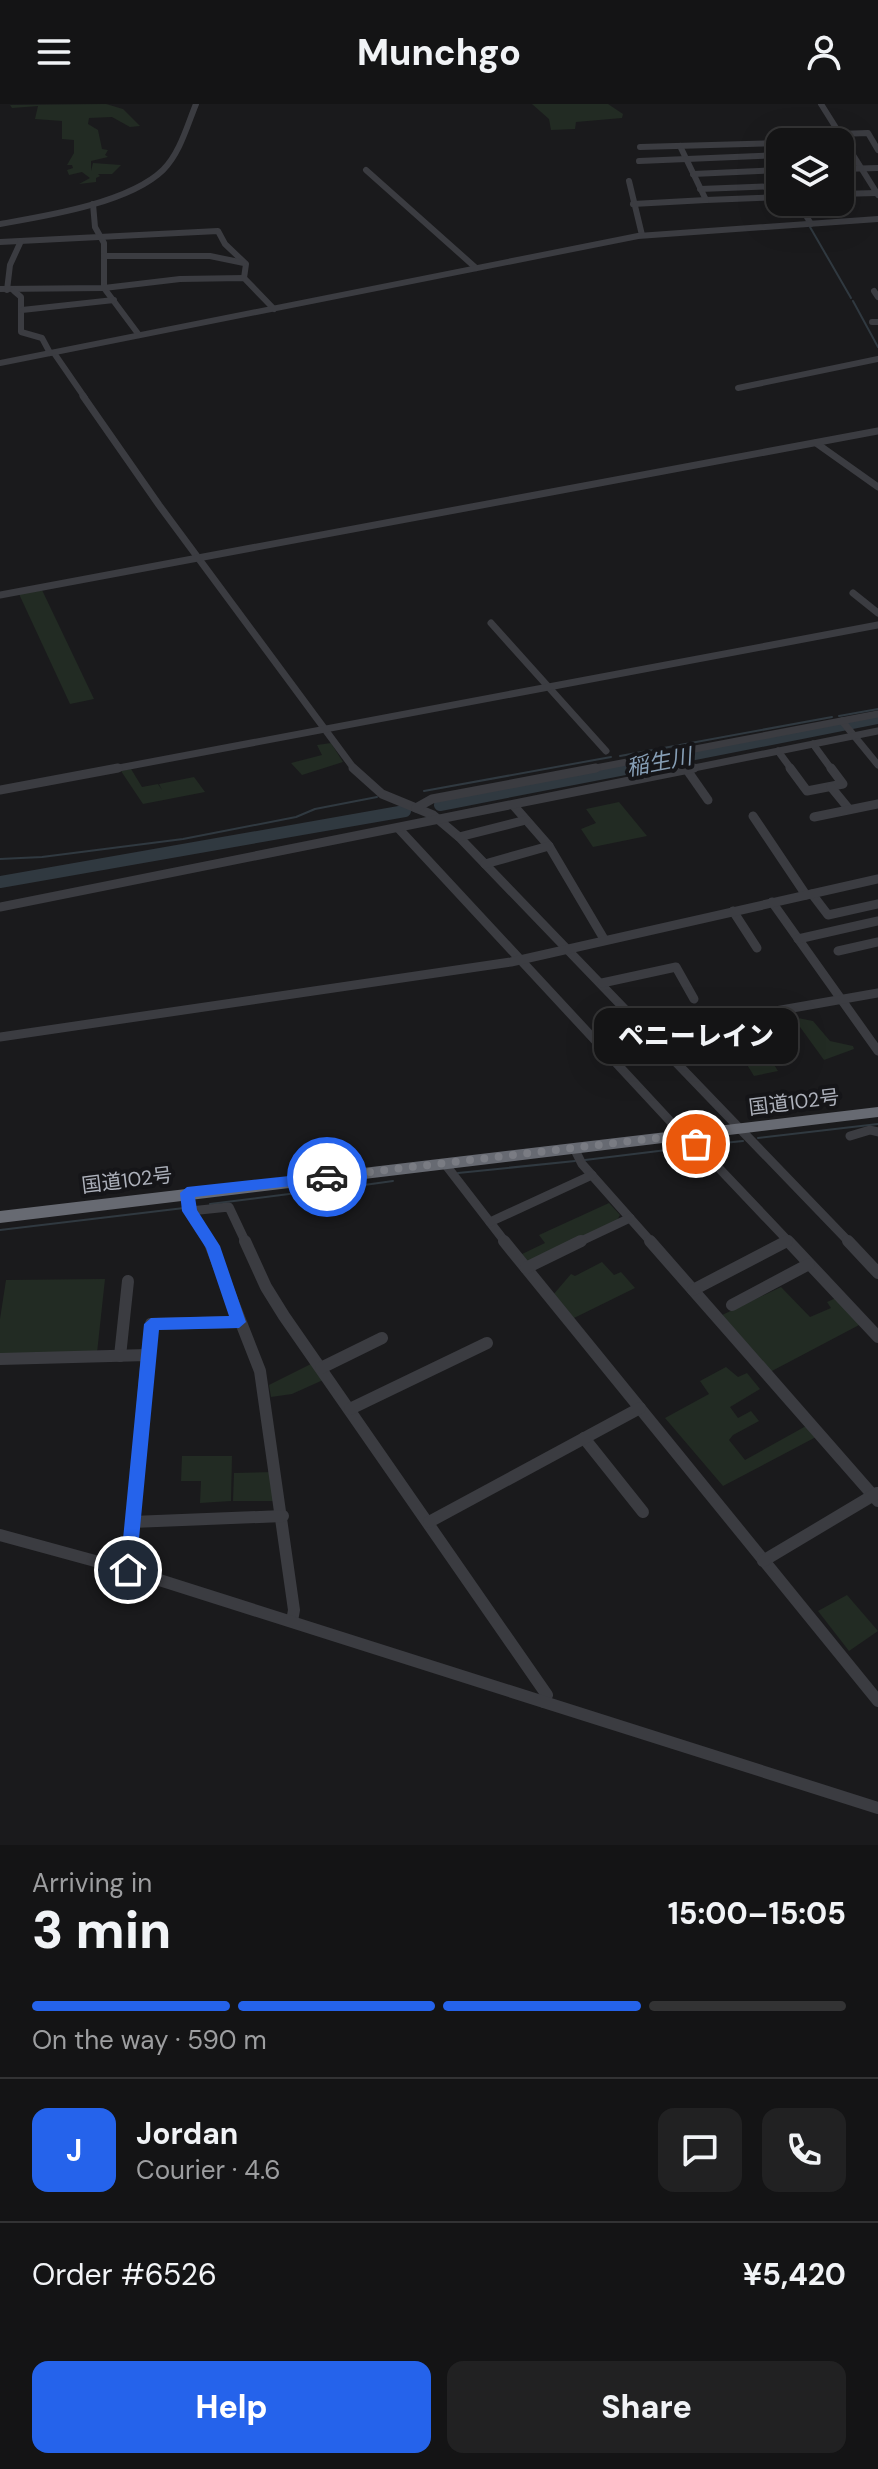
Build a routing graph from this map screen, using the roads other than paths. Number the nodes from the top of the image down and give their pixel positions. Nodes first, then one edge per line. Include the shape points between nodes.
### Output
1 (196, 104) edge
2 (821, 104) edge
3 (836, 128) edge
4 (854, 135) edge
5 (766, 143) edge
6 (680, 146) junction
7 (640, 147) dead end
8 (878, 150) edge
9 (766, 156) edge
10 (854, 157) edge
11 (686, 160) junction
12 (639, 161) dead end
13 (854, 168) edge
14 (861, 168) junction
15 (878, 168) edge
16 (366, 170) dead end
17 (766, 171) edge
18 (693, 174) junction
19 (629, 181) dead end
20 (766, 187) edge
21 (700, 189) junction
22 (854, 194) edge
23 (877, 194) edge
24 (766, 198) edge
25 (706, 200) junction
26 (93, 204) junction
27 (633, 204) junction
28 (806, 216) edge
29 (878, 219) edge
30 (18, 222) junction
31 (0, 223) edge
32 (811, 224) junction
33 (100, 235) junction
34 (642, 235) junction
35 (23, 241) junction
36 (0, 242) edge
37 (104, 256) junction
38 (246, 264) junction
39 (476, 268) junction
40 (244, 278) junction
41 (104, 288) junction
42 (7, 290) edge
43 (114, 300) junction
44 (274, 309) junction
45 (22, 310) junction
46 (139, 335) junction
47 (52, 353) junction
48 (878, 359) edge
49 (0, 363) edge
50 (738, 388) dead end
51 (878, 431) edge
52 (816, 443) junction
53 (878, 487) edge
54 (199, 559) junction
55 (853, 593) dead end
56 (0, 595) edge
57 (878, 613) edge
58 (491, 623) dead end
59 (878, 625) edge
60 (549, 687) junction
61 (878, 714) edge
62 (847, 727) junction
63 (325, 729) junction
64 (878, 731) edge
65 (813, 744) junction
66 (606, 751) dead end
67 (778, 751) junction
68 (878, 765) edge
69 (687, 770) junction
70 (831, 787) junction
71 (0, 790) edge
72 (708, 800) dead end
73 (878, 804) edge
74 (514, 806) junction
75 (416, 808) junction
76 (849, 809) junction
77 (753, 816) dead end
78 (814, 817) dead end
79 (526, 820) junction
80 (442, 821) junction
81 (399, 829) junction
82 (459, 837) junction
83 (549, 846) junction
84 (485, 864) junction
85 (878, 879) edge
86 (809, 894) junction
87 (772, 902) junction
88 (878, 904) edge
89 (0, 907) edge
90 (733, 911) junction
91 (878, 921) edge
92 (604, 939) junction
93 (798, 939) junction
94 (878, 942) edge
95 (567, 948) junction
96 (757, 948) dead end
97 (838, 951) dead end
98 (521, 961) junction
99 (602, 983) junction
100 (878, 993) edge
101 (694, 999) dead end
102 (841, 1000) junction
103 (650, 1033) junction
104 (0, 1037) edge
105 (878, 1051) edge
106 (878, 1112) edge
107 (741, 1128) junction
108 (877, 1132) edge
109 (687, 1134) junction
110 (850, 1136) dead end
111 (574, 1148) junction
112 (445, 1164) junction
113 (592, 1175) junction
114 (187, 1193) junction
115 (190, 1211) junction
116 (0, 1217) edge
117 (630, 1218) junction
118 (490, 1222) junction
119 (788, 1241) junction
120 (809, 1264) junction
121 (526, 1268) junction
122 (878, 1273) edge
123 (128, 1281) dead end
124 (693, 1290) junction
125 (732, 1305) dead end
126 (239, 1322) junction
127 (878, 1337) edge
128 (382, 1338) dead end
129 (487, 1343) dead end
130 (147, 1355) junction
131 (120, 1356) junction
132 (0, 1359) edge
133 (321, 1368) junction
134 (640, 1408) junction
135 (350, 1409) junction
136 (584, 1438) junction
137 (876, 1496) edge
138 (643, 1512) dead end
139 (283, 1516) junction
140 (132, 1522) junction
141 (429, 1522) junction
142 (0, 1535) edge
143 (763, 1561) junction
144 (128, 1570) junction
145 (292, 1621) junction
146 (878, 1701) edge
147 (544, 1702) junction
148 (878, 1808) edge

1 - 26 street via 187,131 161,171
2 - 3 street
4 - 8 street via 868,133
5 - 6 street
6 - 7 street
6 - 11 street
9 - 11 street
10 - 14 street
11 - 12 street
11 - 18 street
13 - 14 street
14 - 15 street
14 - 23 street
16 - 39 street
17 - 18 street
18 - 21 street
19 - 27 street
20 - 21 street
21 - 25 street
22 - 23 street
24 - 25 street
25 - 27 street
26 - 30 street
26 - 33 street
27 - 34 street
28 - 32 street
29 - 32 street
30 - 31 street
30 - 35 street via 27,234
32 - 34 street
33 - 35 street
33 - 37 street
33 - 38 street via 218,231
34 - 39 street
35 - 36 street
35 - 42 street via 10,265
37 - 38 street via 210,256
37 - 41 street
38 - 40 street
39 - 44 street
40 - 41 street
40 - 44 street
41 - 42 street
41 - 43 street
42 - 45 street via 21,297
43 - 45 street
43 - 46 street
44 - 46 street
45 - 47 street via 21,332 42,338
46 - 47 street
47 - 49 street
47 - 54 street
48 - 50 street
51 - 52 street
52 - 53 street
52 - 54 street
54 - 56 street
54 - 63 street
55 - 57 street
58 - 60 street
59 - 60 street
60 - 63 street
60 - 66 street
61 - 62 street
62 - 64 street
62 - 65 street
62 - 68 street
62 - 75 street via 432,799
63 - 71 street
63 - 75 street via 371,788
65 - 67 street
65 - 70 street via 843,784
67 - 69 street
67 - 70 street via 807,791
69 - 72 street
69 - 74 street
70 - 76 street
73 - 76 street
74 - 79 street
74 - 80 street
75 - 80 street
76 - 78 street
77 - 86 street
79 - 82 street
79 - 83 street
80 - 81 street
80 - 82 street
81 - 89 street
81 - 98 street
82 - 84 street
83 - 84 street
83 - 92 street
84 - 95 street
85 - 86 street
86 - 87 street
86 - 88 street via 828,915
87 - 90 street
87 - 93 street
90 - 92 street
90 - 96 street
91 - 93 street
92 - 95 street
93 - 102 street
94 - 97 street
95 - 98 street
95 - 99 street
98 - 104 street
98 - 109 street
99 - 101 street via 676,967
99 - 103 street
100 - 102 street
102 - 103 street
102 - 105 street
103 - 107 street
106 - 107 highway, 国道102号
107 - 109 highway, 国道102号
107 - 122 street
108 - 110 street
109 - 111 highway, 国道102号
109 - 119 street
111 - 112 highway, 国道102号
111 - 113 street
112 - 114 highway, 国道102号
112 - 118 street
113 - 117 street
113 - 118 street
114 - 115 street
114 - 116 highway, 国道102号
115 - 126 street via 212,1246
115 - 133 street via 229,1207 266,1287
117 - 121 street
117 - 124 street
118 - 121 street
119 - 120 street
119 - 124 street
120 - 125 street
120 - 127 street
121 - 134 street
123 - 131 street
124 - 137 street
126 - 130 street via 151,1324
126 - 139 street via 260,1371
128 - 133 street
129 - 135 street
130 - 131 street
130 - 140 street
131 - 132 street
133 - 135 street
134 - 136 street
134 - 143 street
135 - 141 street
136 - 138 street
136 - 141 street
137 - 143 street
139 - 140 street
139 - 145 street
140 - 144 street
141 - 147 street via 547,1695
142 - 144 street
143 - 146 street
144 - 145 street
145 - 147 street
147 - 148 street

